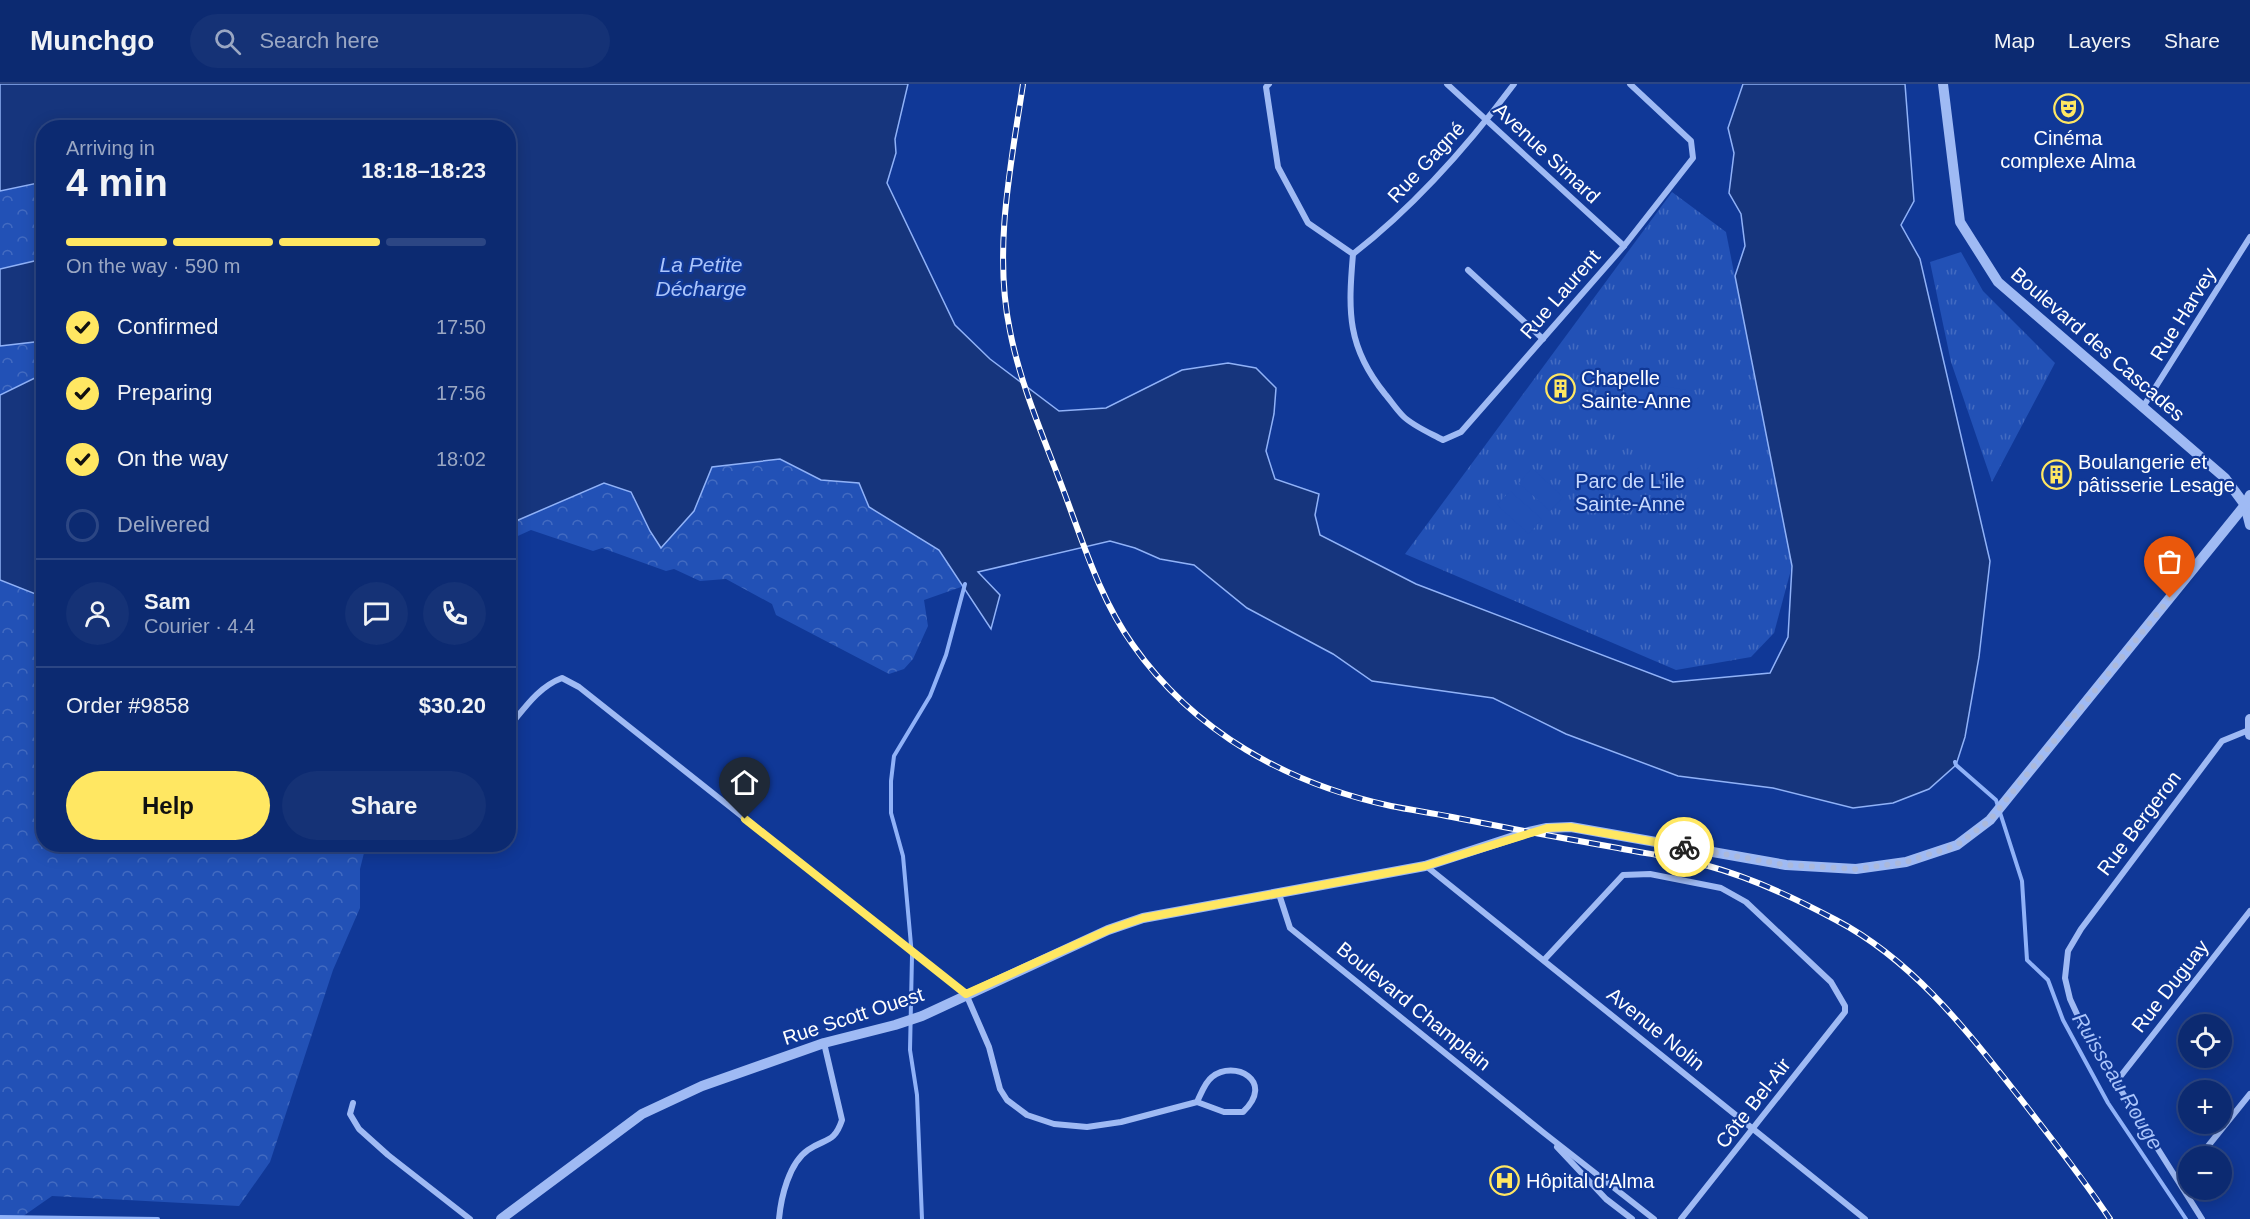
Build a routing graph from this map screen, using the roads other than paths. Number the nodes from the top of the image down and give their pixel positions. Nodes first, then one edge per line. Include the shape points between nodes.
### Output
1 (1269, 84) edge
2 (1447, 84) edge
3 (1515, 84) edge
4 (1630, 84) edge
5 (1943, 84) edge
6 (1487, 120) junction
7 (2250, 237) edge
8 (1624, 246) junction
9 (1353, 254) junction
10 (1468, 270) dead end
11 (1543, 339) junction
12 (2143, 407) junction
13 (2247, 500) edge
14 (2250, 525) edge
15 (516, 718) edge
16 (2250, 719) edge
17 (2249, 730) edge
18 (2250, 735) edge
19 (1425, 866) junction
20 (1280, 894) junction
21 (2250, 911) edge
22 (1544, 960) junction
23 (966, 994) junction
24 (824, 1043) junction
25 (2116, 1082) junction
26 (2250, 1094) edge
27 (1197, 1102) junction
28 (353, 1103) dead end
29 (1753, 1130) junction
30 (1544, 1133) junction
31 (2208, 1146) edge
32 (2178, 1180) edge
33 (2190, 1200) edge
34 (470, 1219) edge
35 (501, 1219) edge
36 (779, 1219) edge
37 (1632, 1219) edge
38 (1654, 1219) edge
39 (1681, 1219) edge
40 (1865, 1219) edge
41 (2202, 1219) edge

1 - 9 street via 1266,87 1278,167 1308,223
2 - 6 street, Avenue Simard
3 - 6 street, Rue Gagné
4 - 8 street, Rue Laurent via 1691,141 1693,158
5 - 12 street, Boulevard des Cascades via 1960,222 1998,282
6 - 8 street, Avenue Simard
6 - 9 street, Rue Gagné via 1446,170
7 - 12 street, Rue Harvey
8 - 11 street, Rue Laurent
9 - 11 street, Rue Laurent via 1350,292 1352,330 1358,352 1373,379 1404,417 1443,440 1461,432
10 - 11 street
12 - 13 street, Boulevard des Cascades
13 - 14 street
13 - 19 street, Rue Scott Ouest via 1990,820 1957,845 1906,862 1856,869 1786,865 1559,827 1529,832
15 - 23 street via 549,683 562,678 579,687
16 - 17 street
17 - 18 street
17 - 25 street, Rue Bergeron via 2222,741 2068,951 2065,978 2070,999 2088,1038
19 - 20 street, Rue Scott Ouest
19 - 22 street, Avenue Nolin
20 - 23 street, Rue Scott Ouest via 1143,918
20 - 30 street, Boulevard Champlain via 1290,928
21 - 25 street, Rue Duguay
22 - 29 street, Avenue Nolin
22 - 29 street, Côte Bel-Air via 1623,875 1650,874 1721,888 1746,902 1831,982 1845,1006 1845,1012
23 - 24 street, Rue Scott Ouest via 922,1016
23 - 27 street via 989,1047 1000,1089 1007,1100 1027,1115 1054,1125 1087,1126 1121,1122
24 - 35 street, Rue Scott Ouest via 702,1086 642,1114
24 - 36 street via 842,1120 832,1139 807,1150 795,1164
25 - 32 street
26 - 31 street
27 - 27 street via 1224,1112 1243,1112 1256,1092 1246,1074 1233,1070 1210,1077
28 - 34 street via 350,1114 359,1129
29 - 39 street, Côte Bel-Air
29 - 40 street, Avenue Nolin
30 - 37 street, Boulevard Champlain via 1606,1199
30 - 38 street, Boulevard Champlain
33 - 41 street

